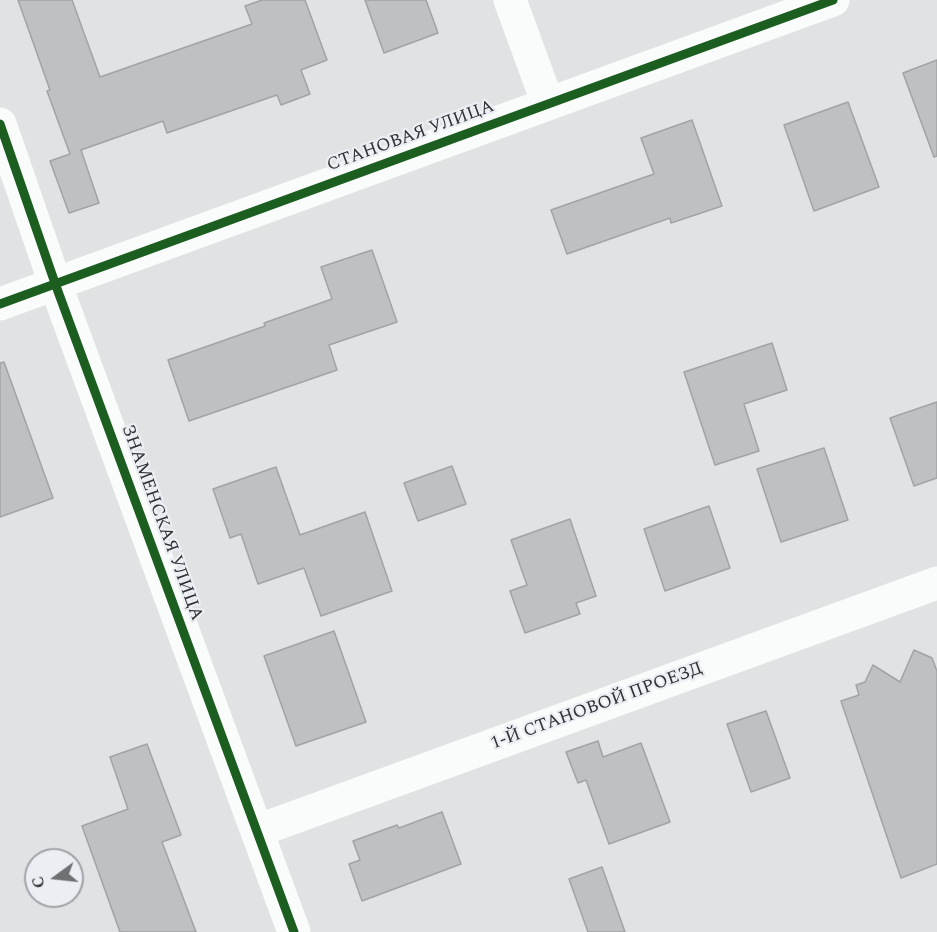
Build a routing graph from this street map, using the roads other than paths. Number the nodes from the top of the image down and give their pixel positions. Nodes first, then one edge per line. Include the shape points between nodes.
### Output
1 (510, 0) edge
2 (833, 0) edge
3 (548, 104) junction
4 (0, 124) edge
5 (56, 286) junction
6 (0, 304) edge
7 (937, 583) edge
8 (257, 831) junction
9 (294, 932) edge

1 - 3 street
2 - 3 street, СТАНОВАЯ УЛИЦА
3 - 5 street, СТАНОВАЯ УЛИЦА
4 - 5 street, ЗНАМЕНСКАЯ УЛИЦА
5 - 6 street, СТАНОВАЯ УЛИЦА
5 - 8 street, ЗНАМЕНСКАЯ УЛИЦА
7 - 8 street, 1-Й СТАНОВОЙ ПРОЕЗД
8 - 9 street, ЗНАМЕНСКАЯ УЛИЦА

